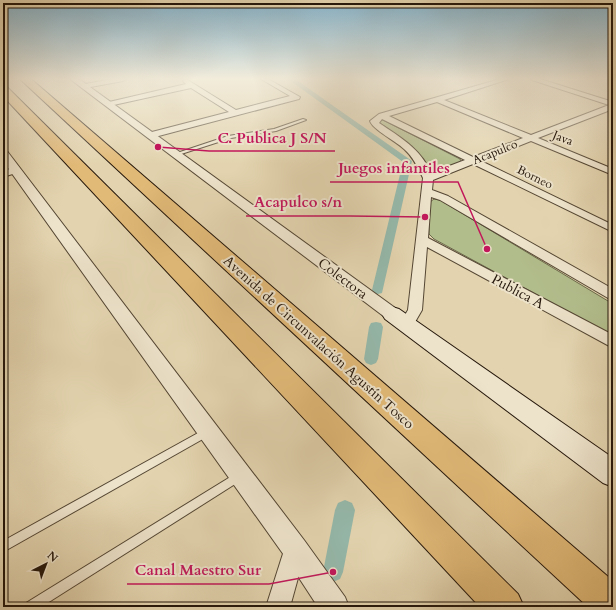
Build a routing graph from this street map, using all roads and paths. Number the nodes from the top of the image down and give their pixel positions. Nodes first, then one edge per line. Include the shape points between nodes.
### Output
1 (21, 107) edge
2 (57, 107) edge
3 (114, 107) edge
4 (227, 107) edge
5 (256, 107) edge
6 (411, 107) edge
7 (455, 107) edge
8 (607, 107) edge
9 (235, 113) junction
10 (382, 116) junction
11 (304, 120) dead end
12 (151, 135) junction
13 (531, 138) junction
14 (3, 153) edge
15 (176, 154) junction
16 (474, 161) junction
17 (10, 172) edge
18 (613, 172) edge
19 (428, 178) junction
20 (428, 192) junction
21 (612, 227) edge
22 (423, 240) junction
23 (613, 295) edge
24 (399, 320) junction
25 (613, 342) edge
26 (209, 431) junction
27 (613, 474) edge
28 (242, 475) junction
29 (489, 495) junction
30 (3, 547) edge
31 (296, 548) junction
32 (613, 594) edge
33 (613, 605) edge
34 (30, 607) edge
35 (278, 607) edge
36 (335, 607) edge
37 (505, 607) edge

1 - 37 highway
2 - 29 highway, Avenida de Circunvalación Agustín Tosco
3 - 12 street, Colectora
4 - 9 street
5 - 9 street
6 - 10 street
7 - 13 street, Java
8 - 13 street, Acapulco
9 - 12 street
10 - 16 street, Borneo
10 - 19 street via 374,121 375,124 416,154
11 - 15 lane via 275,130 230,137
12 - 15 street, Colectora
13 - 16 street, Acapulco
13 - 18 street, Java
14 - 17 street
15 - 24 street, Colectora
16 - 19 street, Acapulco
16 - 21 street, Borneo
17 - 26 street
19 - 20 street
20 - 22 street
20 - 23 street via 444,198
22 - 24 street via 415,310
22 - 25 street, Publica A
24 - 27 main road, Colectora
26 - 28 street
26 - 30 lane
28 - 31 street
28 - 34 lane
29 - 32 highway
29 - 33 highway, Avenida de Circunvalación Agustín Tosco
31 - 35 street
31 - 36 street

